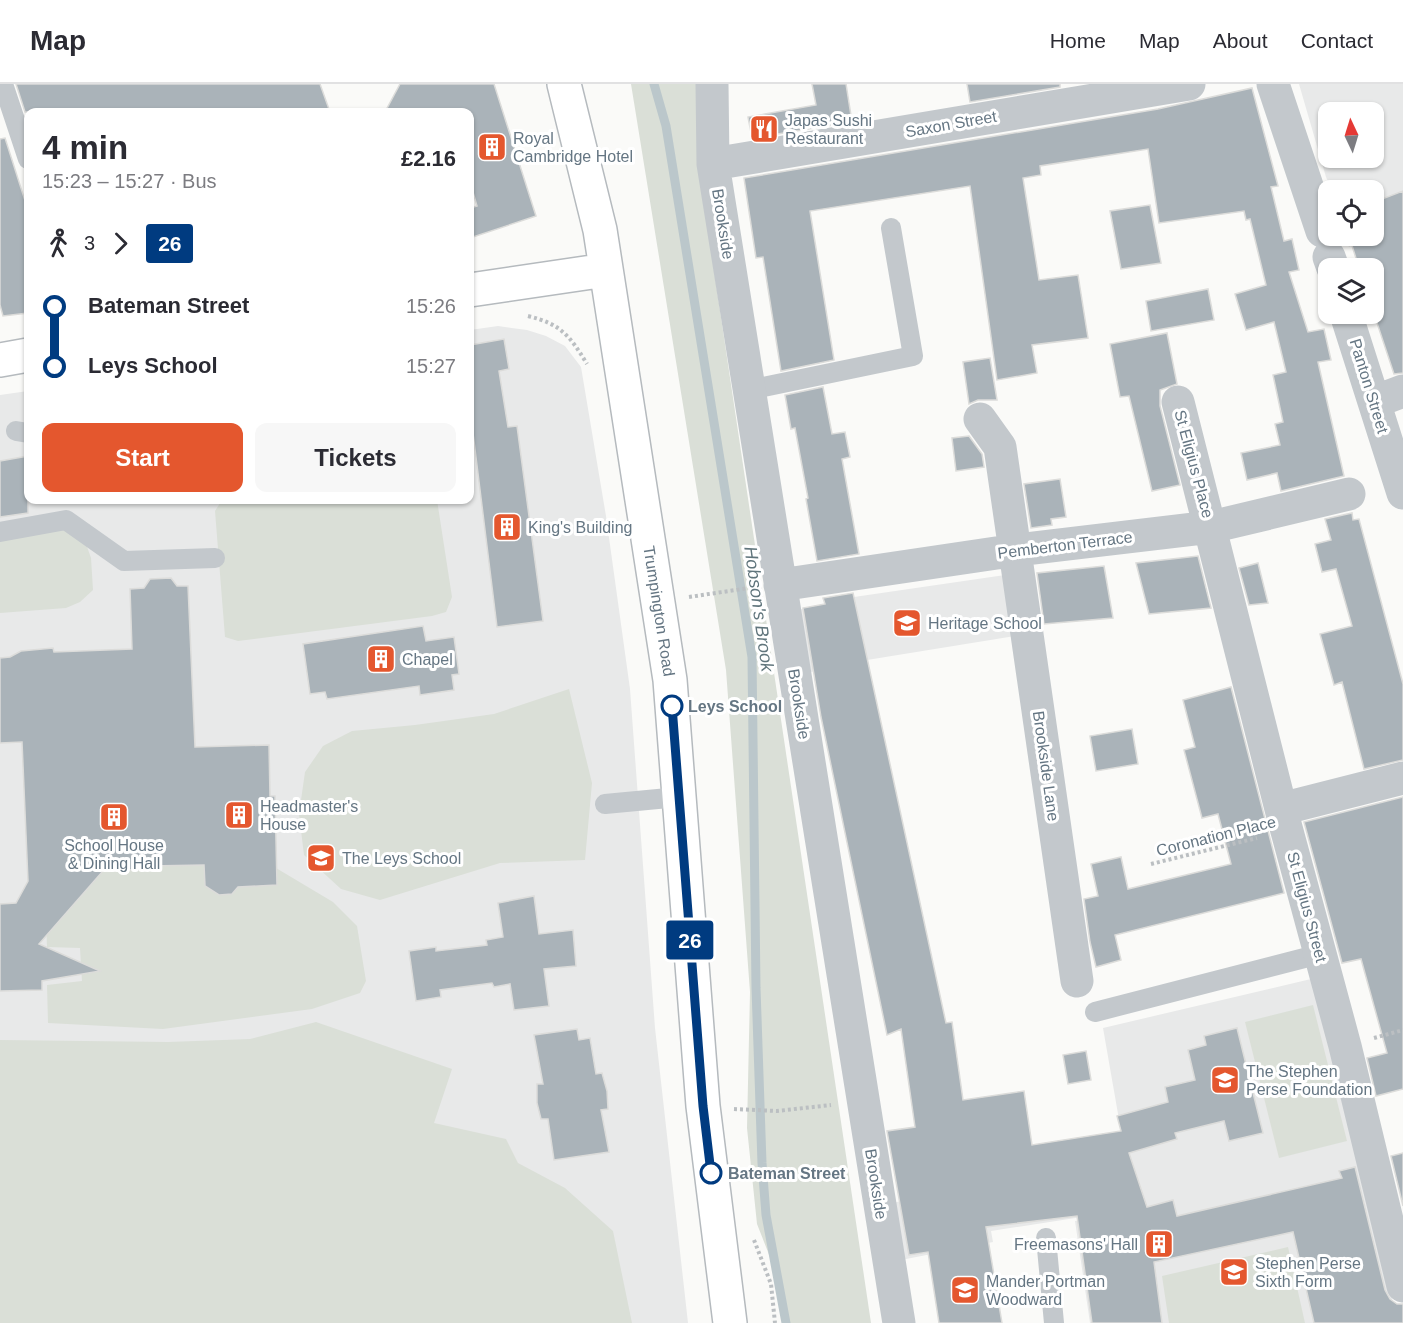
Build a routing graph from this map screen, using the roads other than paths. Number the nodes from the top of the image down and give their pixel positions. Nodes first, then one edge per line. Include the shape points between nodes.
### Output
1 (3, 84) edge
2 (564, 84) edge
3 (712, 84) edge
4 (1189, 84) edge
5 (1273, 84) edge
6 (24, 147) edge
7 (713, 164) junction
8 (891, 228) dead end
9 (1328, 252) edge
10 (606, 270) junction
11 (474, 289) edge
12 (1351, 324) edge
13 (24, 357) edge
14 (0, 360) edge
15 (749, 390) junction
16 (1388, 397) edge
17 (1178, 402) dead end
18 (980, 419) dead end
19 (1403, 493) edge
20 (1349, 494) dead end
21 (1211, 527) junction
22 (0, 532) edge
23 (1016, 550) junction
24 (215, 558) dead end
25 (767, 586) junction
26 (1403, 778) edge
27 (679, 797) junction
28 (605, 804) dead end
29 (1284, 820) junction
30 (1320, 954) junction
31 (1077, 981) dead end
32 (1095, 1012) dead end
33 (1046, 1238) dead end
34 (1403, 1286) edge
35 (730, 1323) edge
36 (899, 1323) edge
37 (1054, 1323) edge

1 - 6 lane
2 - 10 main road, Trumpington Road
3 - 7 street, Brookside
4 - 7 street, Saxon Street
5 - 9 street
7 - 15 street, Brookside
8 - 15 lane via 913,356
10 - 11 main road
10 - 27 main road, Trumpington Road via 670,680
12 - 16 street, Panton Street
13 - 14 main road
15 - 25 street, Brookside
16 - 19 street, Panton Street
17 - 21 street, St Eligius Place
18 - 23 street, Brookside Lane via 1000,447
20 - 21 street, Pemberton Terrace
21 - 23 street, Pemberton Terrace
21 - 29 street, St Eligius Street
22 - 24 lane via 66,520 124,561
23 - 25 street, Pemberton Terrace
23 - 31 street, Brookside Lane
25 - 36 street, Brookside
26 - 29 street
27 - 28 lane
27 - 35 main road, Trumpington Road via 703,1106
29 - 30 street, St Eligius Street
30 - 32 lane
30 - 34 street, St Eligius Street
33 - 37 lane

